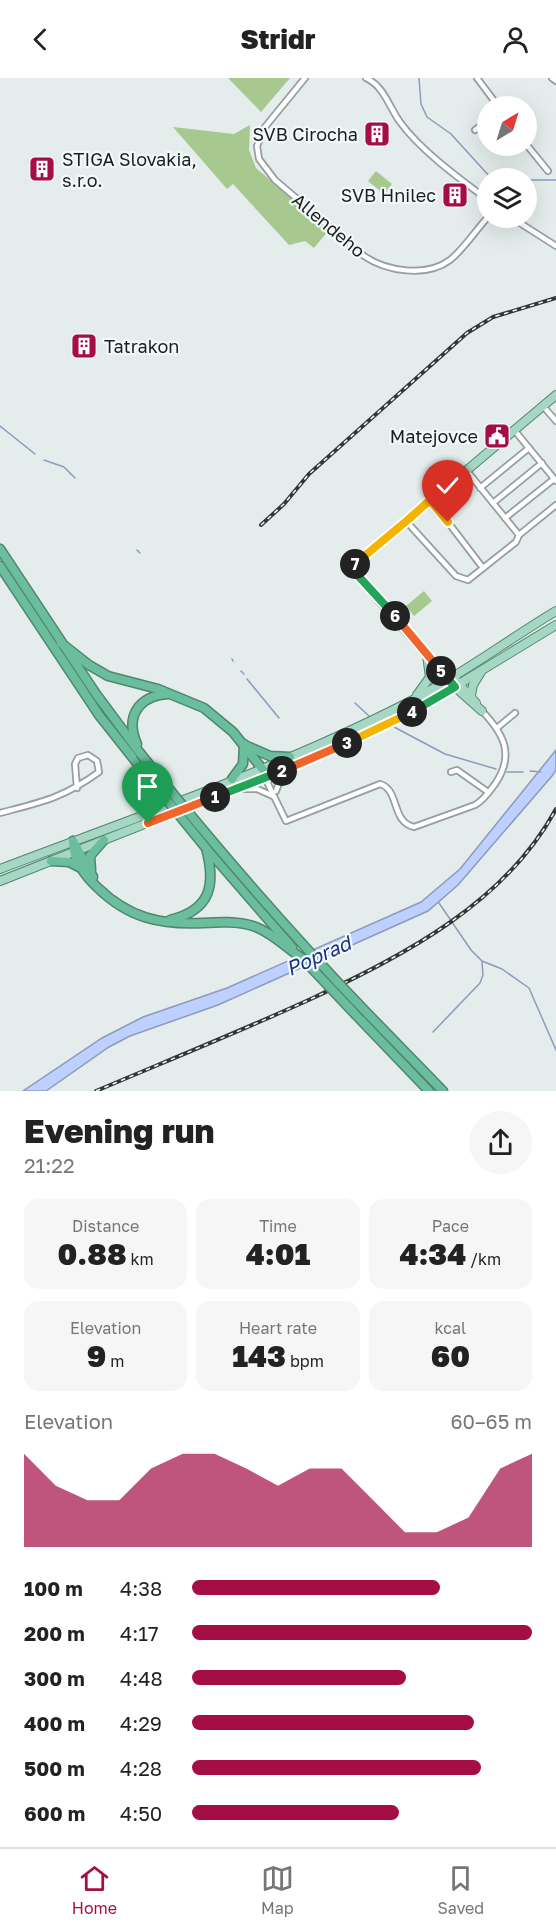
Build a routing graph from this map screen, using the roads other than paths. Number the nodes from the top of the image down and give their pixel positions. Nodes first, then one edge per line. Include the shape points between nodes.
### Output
1 (305, 78) edge
2 (366, 78) edge
3 (383, 78) edge
4 (477, 78) edge
5 (552, 78) edge
6 (556, 81) edge
7 (377, 84) junction
8 (490, 96) edge
9 (536, 156) edge
10 (548, 171) dead end
11 (477, 191) edge
12 (478, 228) edge
13 (528, 228) edge
14 (556, 246) edge
15 (556, 394) edge
16 (543, 406) junction
17 (556, 422) edge
18 (515, 431) junction
19 (529, 448) junction
20 (542, 463) junction
21 (467, 471) junction
22 (555, 480) edge
23 (480, 488) junction
24 (430, 500) junction
25 (492, 503) junction
26 (556, 505) edge
27 (505, 518) junction
28 (406, 521) junction
29 (519, 535) junction
30 (0, 549) edge
31 (0, 566) edge
32 (483, 568) junction
33 (556, 611) edge
34 (556, 625) edge
35 (61, 643) junction
36 (427, 653) junction
37 (438, 661) junction
38 (471, 666) junction
39 (483, 671) junction
40 (452, 678) junction
41 (458, 685) junction
42 (175, 695) junction
43 (441, 696) junction
44 (469, 697) junction
45 (411, 701) junction
46 (482, 711) joint
47 (515, 712) dead end
48 (497, 728) junction
49 (244, 744) junction
50 (256, 751) junction
51 (140, 753) junction
52 (290, 757) junction
53 (290, 768) junction
54 (266, 772) junction
55 (451, 772) dead end
56 (232, 779) junction
57 (77, 788) junction
58 (236, 789) junction
59 (276, 791) junction
60 (488, 792) junction
61 (277, 798) junction
62 (0, 813) edge
63 (104, 840) junction
64 (73, 841) junction
65 (206, 848) junction
66 (76, 852) junction
67 (51, 861) junction
68 (81, 868) junction
69 (0, 869) edge
70 (91, 873) junction
71 (0, 881) edge
72 (303, 959) junction
73 (429, 1091) edge
74 (443, 1091) edge

1 - 12 street, Allendeho via 265,127 257,146 259,159 275,180 378,265 433,268 449,260
2 - 7 street
3 - 7 street
4 - 8 street
5 - 6 street
7 - 11 street via 406,130
9 - 10 street
13 - 14 street
15 - 16 main road
16 - 17 street
16 - 18 main road
18 - 19 street
18 - 21 main road
19 - 20 street
19 - 23 street
20 - 22 street
20 - 25 street
21 - 23 street
21 - 24 main road
22 - 27 street
23 - 25 street
24 - 28 main road
24 - 32 street
25 - 27 street
26 - 29 street
27 - 29 street
28 - 32 street via 458,578 468,580
28 - 36 main road via 351,568
29 - 32 street via 516,542
30 - 35 highway
31 - 65 highway, bridge via 99,716
33 - 38 main road
34 - 39 main road
35 - 42 highway via 108,676
35 - 51 highway
36 - 37 main road
36 - 40 main road
36 - 45 main road via 430,677
37 - 38 main road via 450,666
37 - 40 main road
38 - 40 main road
39 - 41 main road
39 - 44 main road
40 - 41 main road
40 - 45 main road
41 - 43 main road
41 - 44 main road
42 - 49 highway via 218,717
42 - 51 highway via 148,698 135,711 132,733
43 - 44 main road
43 - 53 main road
44 - 46 main road
45 - 52 main road
46 - 48 street
47 - 48 street
48 - 60 street via 507,747 507,759
49 - 50 highway
49 - 54 highway via 257,766
49 - 56 highway via 243,764
50 - 52 highway
50 - 54 highway
51 - 74 highway, bridge via 211,842
52 - 54 main road
53 - 54 main road
53 - 59 street
54 - 56 main road
54 - 58 main road
54 - 59 street
54 - 61 street
55 - 60 street via 457,770
56 - 64 main road
57 - 57 street via 99,772 97,761 88,755 78,758 75,764
57 - 62 street via 61,797
58 - 61 street via 257,789
58 - 63 main road
59 - 61 street
60 - 61 street via 476,805 414,827 400,819 388,788 380,783 286,821
63 - 66 main road
63 - 70 highway via 90,856
64 - 66 highway
64 - 69 main road
65 - 70 highway via 212,881 203,902 193,911 170,920 134,912 106,892
65 - 72 highway
66 - 67 main road
66 - 68 highway
66 - 70 highway
67 - 68 highway via 69,862
67 - 71 main road
68 - 72 highway via 107,897 134,915 154,921 253,926
72 - 73 highway, bridge

